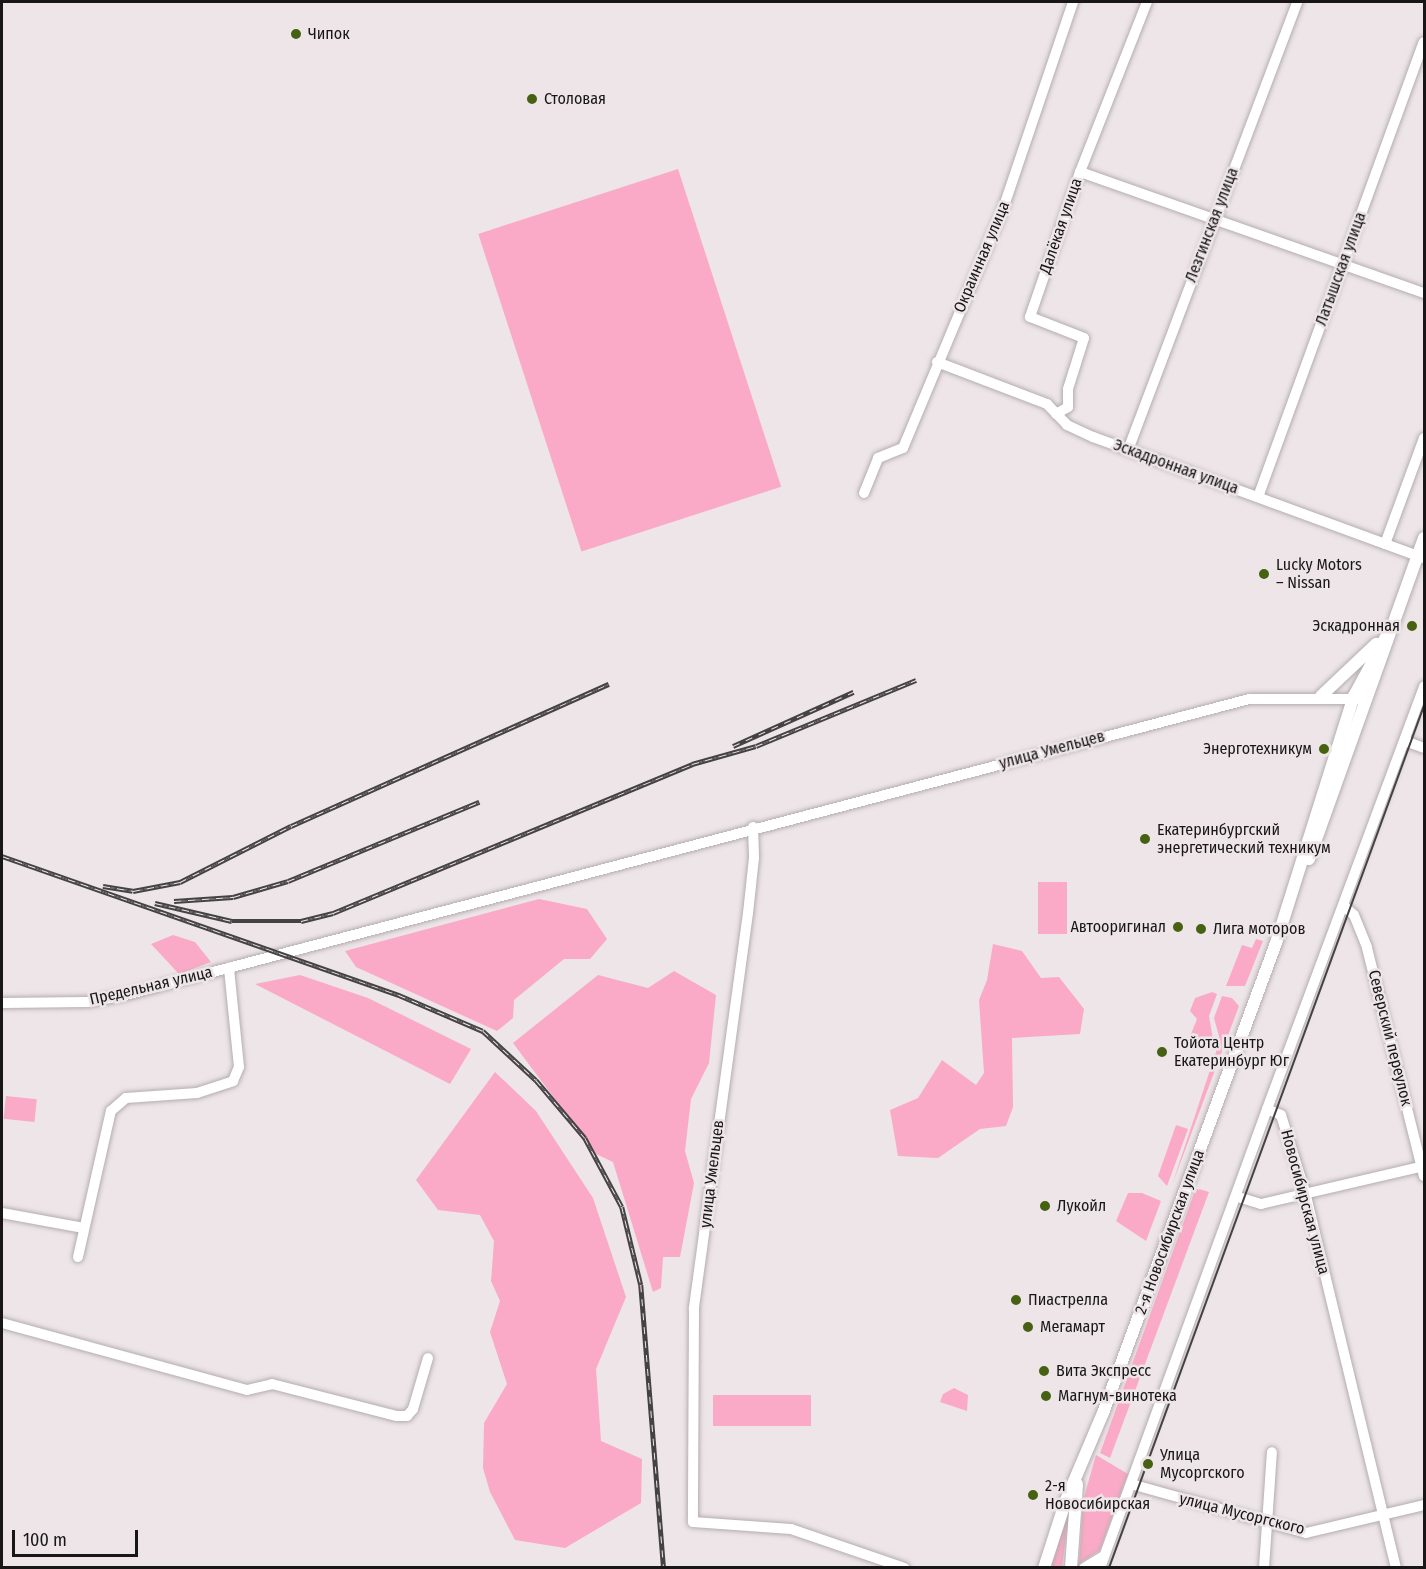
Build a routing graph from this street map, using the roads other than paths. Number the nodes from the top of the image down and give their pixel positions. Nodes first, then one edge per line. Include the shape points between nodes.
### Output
1 (1072, 2) edge
2 (1147, 2) edge
3 (1297, 2) edge
4 (1425, 42) edge
5 (1080, 172) junction
6 (1214, 219) junction
7 (1342, 264) junction
8 (1425, 293) edge
9 (937, 362) junction
10 (1056, 414) junction
11 (1425, 438) edge
12 (1128, 450) junction
13 (864, 493) dead end
14 (1258, 497) junction
15 (1425, 538) edge
16 (1385, 544) junction
17 (1421, 557) edge
18 (1388, 633) junction
19 (1425, 686) edge
20 (1321, 696) junction
21 (1354, 696) junction
22 (1367, 699) junction
23 (1405, 741) junction
24 (1425, 748) edge
25 (753, 827) junction
26 (1292, 896) junction
27 (1344, 906) junction
28 (229, 968) junction
29 (2, 1003) edge
30 (1267, 1109) junction
31 (1424, 1169) edge
32 (1306, 1195) junction
33 (1238, 1197) junction
34 (2, 1213) edge
35 (84, 1228) junction
36 (78, 1257) dead end
37 (2, 1323) edge
38 (428, 1358) dead end
39 (1272, 1452) dead end
40 (1077, 1480) junction
41 (1131, 1484) junction
42 (1425, 1505) edge
43 (1383, 1516) junction
44 (1268, 1524) junction
45 (1104, 1556) junction
46 (905, 1568) edge
47 (1044, 1568) edge
48 (1071, 1568) edge
49 (1084, 1568) edge
50 (1100, 1568) edge
51 (1264, 1568) edge
52 (1396, 1568) edge

1 - 9 street, Окраинная улица via 1004,206
2 - 5 street, Далёкая улица
3 - 6 street, Лезгинская улица
4 - 7 street, Латышская улица
5 - 6 street
5 - 10 street, Далёкая улица via 1030,317 1084,338 1068,388 1068,407
6 - 7 street
6 - 12 street, Лезгинская улица
7 - 8 street
7 - 14 street, Латышская улица
9 - 10 street, Эскадронная улица via 1047,404
9 - 13 street, Окраинная улица via 903,448 878,458
10 - 12 street, Эскадронная улица via 1067,425
11 - 16 street
12 - 14 street, Эскадронная улица
14 - 16 street, Эскадронная улица
15 - 17 main road, 2-я Новосибирская улица
16 - 17 street, Эскадронная улица
17 - 18 main road, 2-я Новосибирская улица
18 - 20 main road
18 - 21 main road, 2-я Новосибирская улица
18 - 22 main road, 2-я Новосибирская улица
19 - 23 street
20 - 21 street, улица Умельцев
20 - 25 street, улица Умельцев via 1249,699
21 - 22 street, улица Умельцев
21 - 26 main road, 2-я Новосибирская улица
22 - 26 main road, 2-я Новосибирская улица
23 - 24 street
23 - 27 street
25 - 28 street, улица Умельцев
25 - 46 street, улица Умельцев via 748,914 694,1309 693,1522 790,1529
26 - 40 main road, 2-я Новосибирская улица
27 - 30 street
27 - 31 street, Северский переулок via 1354,915 1367,948
28 - 29 street, Предельная улица via 87,1002
28 - 35 street via 239,1067 233,1081 197,1093 126,1098 111,1111
30 - 32 street, Новосибирская улица via 1281,1115
30 - 33 street
31 - 32 street
32 - 33 street via 1261,1204
32 - 43 street, Новосибирская улица
33 - 41 street
34 - 35 street
35 - 36 street
37 - 38 street via 248,1390 272,1384 397,1416 407,1416 413,1408
39 - 44 street
40 - 47 main road, 2-я Новосибирская улица via 1066,1500
40 - 48 main road
41 - 44 street, улица Мусоргского
41 - 45 street
42 - 43 street, улица Мусоргского
43 - 44 street, улица Мусоргского via 1306,1533
43 - 52 street, Новосибирская улица
44 - 51 street
45 - 49 street
45 - 50 street

